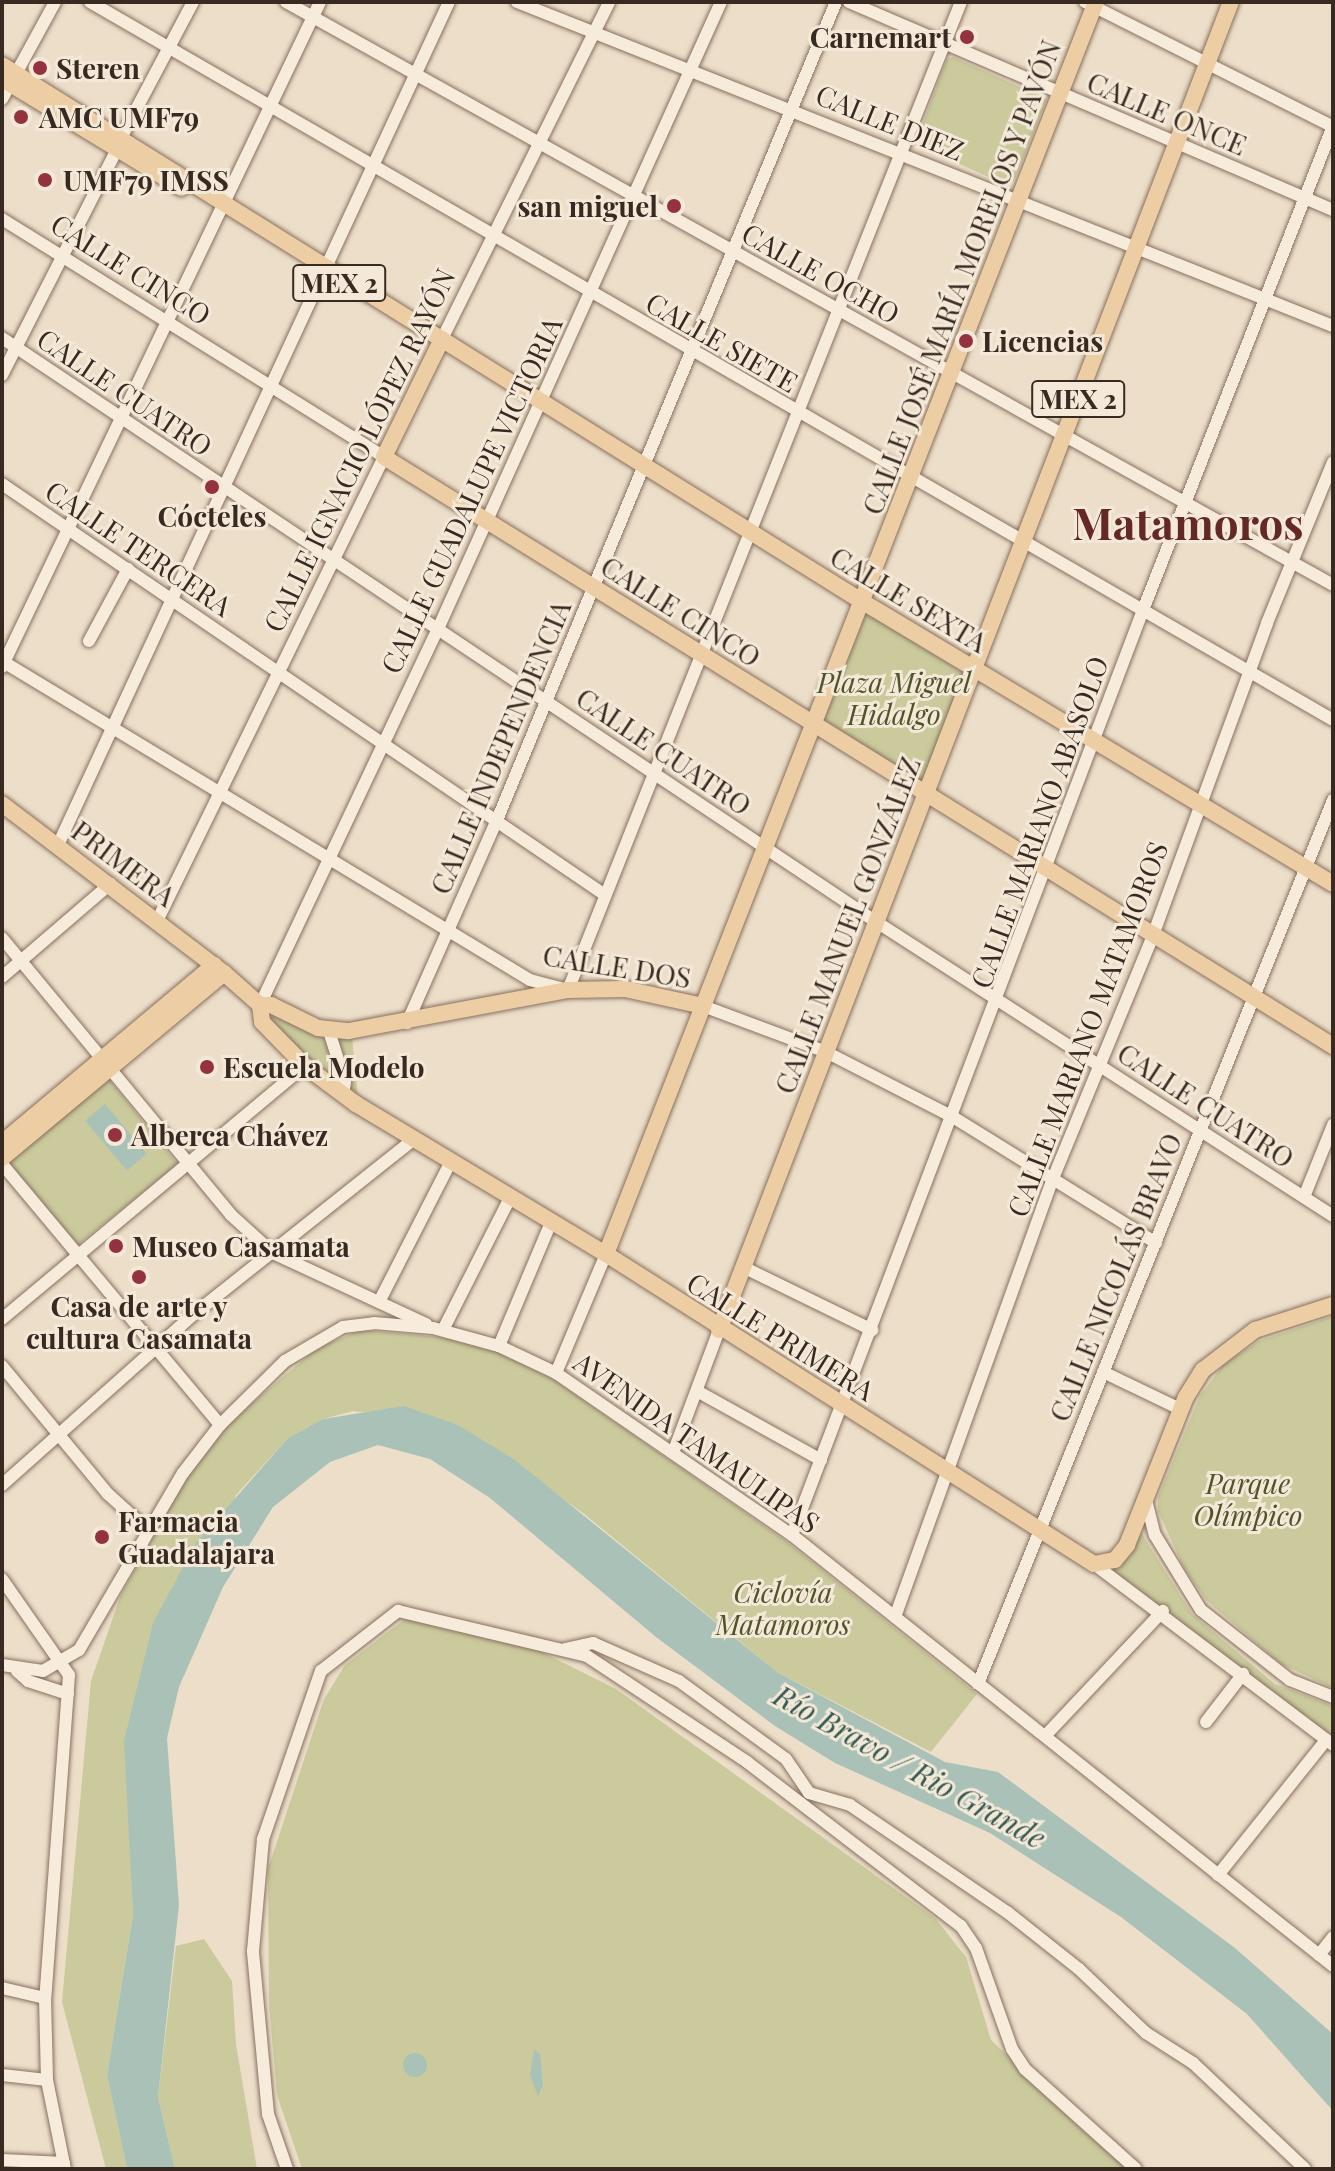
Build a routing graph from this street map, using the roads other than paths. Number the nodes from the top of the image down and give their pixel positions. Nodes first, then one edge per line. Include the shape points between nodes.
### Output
1 (55, 2) edge
2 (90, 2) edge
3 (193, 2) edge
4 (286, 2) edge
5 (320, 2) edge
6 (449, 2) edge
7 (517, 2) edge
8 (609, 2) edge
9 (721, 2) edge
10 (836, 2) edge
11 (849, 2) edge
12 (961, 2) edge
13 (1231, 2) edge
14 (1091, 4) edge
15 (313, 16) junction
16 (594, 32) junction
17 (944, 44) junction
18 (169, 48) junction
19 (1207, 65) junction
20 (689, 71) junction
21 (415, 76) junction
22 (6, 80) edge
23 (1060, 93) junction
24 (269, 106) junction
25 (791, 109) junction
26 (1333, 127) edge
27 (1177, 142) junction
28 (119, 144) junction
29 (538, 145) junction
30 (901, 153) junction
31 (372, 168) junction
32 (634, 197) junction
33 (1305, 199) junction
34 (1018, 200) junction
35 (220, 204) junction
36 (1333, 210) edge
37 (2, 219) edge
38 (490, 238) junction
39 (1136, 247) junction
40 (732, 251) junction
41 (63, 257) junction
42 (326, 270) junction
43 (590, 293) junction
44 (1266, 300) junction
45 (840, 312) junction
46 (168, 321) junction
47 (1333, 326) edge
48 (2, 338) edge
49 (440, 343) junction
50 (16, 347) junction
51 (691, 352) junction
52 (951, 372) junction
53 (2, 375) edge
54 (271, 388) junction
55 (541, 402) junction
56 (799, 414) junction
57 (122, 419) junction
58 (1064, 435) junction
59 (384, 457) junction
60 (1333, 462) edge
61 (643, 465) junction
62 (910, 478) junction
63 (2, 484) edge
64 (224, 488) junction
65 (1186, 503) junction
66 (487, 520) junction
67 (70, 529) junction
68 (753, 533) junction
69 (1025, 541) junction
70 (336, 562) junction
71 (1291, 562) junction
72 (128, 569) junction
73 (1333, 585) edge
74 (593, 587) junction
75 (172, 599) junction
76 (863, 602) junction
77 (1143, 610) junction
78 (437, 631) junction
79 (89, 641) dead end
80 (702, 656) junction
81 (3, 664) edge
82 (974, 669) junction
83 (1249, 672) junction
84 (280, 674) junction
85 (545, 701) junction
86 (1333, 720) edge
87 (814, 724) junction
88 (113, 730) junction
89 (1096, 738) junction
90 (384, 741) junction
91 (653, 772) junction
92 (220, 793) junction
93 (925, 796) junction
94 (1333, 800) edge
95 (1199, 802) junction
96 (5, 811) edge
97 (497, 820) junction
98 (58, 845) junction
99 (765, 848) junction
100 (329, 859) junction
101 (1306, 868) junction
102 (1046, 871) junction
103 (110, 884) junction
104 (1333, 884) edge
105 (605, 895) junction
106 (157, 921) junction
107 (875, 921) junction
108 (448, 932) junction
109 (2, 938) edge
110 (1152, 938) junction
111 (21, 962) junction
112 (219, 969) junction
113 (2, 977) edge
114 (568, 990) junction
115 (1254, 999) junction
116 (999, 1001) junction
117 (260, 1005) junction
118 (703, 1006) junction
119 (407, 1023) junction
120 (329, 1031) junction
121 (1333, 1046) edge
122 (826, 1052) junction
123 (106, 1064) junction
124 (1098, 1065) junction
125 (305, 1066) junction
126 (343, 1095) junction
127 (953, 1117) junction
128 (1333, 1125) edge
129 (1200, 1128) junction
130 (413, 1140) junction
131 (2, 1143) edge
132 (2, 1161) edge
133 (450, 1163) junction
134 (188, 1164) junction
135 (1054, 1176) junction
136 (1304, 1197) junction
137 (510, 1198) junction
138 (1333, 1216) edge
139 (551, 1222) junction
140 (1156, 1243) junction
141 (273, 1253) junction
142 (606, 1254) junction
143 (76, 1256) junction
144 (743, 1267) junction
145 (379, 1302) junction
146 (1333, 1305) edge
147 (2, 1319) edge
148 (438, 1329) junction
149 (719, 1330) junction
150 (872, 1330) junction
151 (499, 1346) junction
152 (156, 1351) junction
153 (2, 1366) edge
154 (1103, 1372) junction
155 (556, 1373) junction
156 (697, 1391) junction
157 (843, 1406) junction
158 (1180, 1409) junction
159 (220, 1425) junction
160 (60, 1436) junction
161 (673, 1453) junction
162 (821, 1460) junction
163 (949, 1469) junction
164 (2, 1485) edge
165 (1146, 1499) junction
166 (1039, 1529) junction
167 (149, 1531) junction
168 (792, 1535) junction
169 (1094, 1564) junction
170 (2, 1579) edge
171 (1163, 1611) junction
172 (895, 1617) junction
173 (86, 1639) junction
174 (564, 1649) junction
175 (64, 1663) junction
176 (8, 1667) edge
177 (1243, 1674) junction
178 (2, 1680) edge
179 (978, 1684) junction
180 (68, 1694) junction
181 (1333, 1697) edge
182 (1206, 1722) dead end
183 (1045, 1736) junction
184 (1330, 1742) edge
185 (1218, 1875) junction
186 (1333, 1937) edge
187 (1319, 1955) junction
188 (1333, 1966) edge
189 (2, 1988) edge
190 (45, 1998) junction
191 (2, 2075) edge
192 (47, 2080) junction
193 (2, 2160) edge
194 (28, 2164) junction
195 (64, 2166) edge
196 (13, 2169) edge
197 (287, 2169) edge
198 (1136, 2169) edge
199 (1305, 2169) edge

1 - 22 street
2 - 18 street, CALLE SIETE
3 - 18 street
4 - 15 street, CALLE OCHO
5 - 15 street
6 - 21 street
7 - 16 street, CALLE DIEZ
8 - 16 street, CALLE IGNACIO LÓPEZ RAYÓN
9 - 20 street, CALLE GUADALUPE VICTORIA
10 - 25 street, CALLE INDEPENDENCIA
11 - 17 street, CALLE ONCE
12 - 17 street
13 - 19 main road, CALLE MANUEL GONZÁLEZ / MEX 2
14 - 19 street
14 - 23 main road, CALLE JOSÉ MARÍA MORELOS Y PAVÓN
15 - 21 street, CALLE OCHO
15 - 24 street
16 - 20 street, CALLE DIEZ
16 - 29 street, CALLE IGNACIO LÓPEZ RAYÓN
17 - 23 street, CALLE ONCE
17 - 30 street
18 - 24 street, CALLE SIETE
18 - 28 street
19 - 26 street
19 - 27 main road, CALLE MANUEL GONZÁLEZ / MEX 2
20 - 25 street, CALLE DIEZ
20 - 32 street, CALLE GUADALUPE VICTORIA
21 - 29 street, CALLE OCHO
21 - 31 street
22 - 28 main road, MEX 2
23 - 27 street, CALLE ONCE
23 - 34 main road, CALLE JOSÉ MARÍA MORELOS Y PAVÓN
24 - 31 street, CALLE SIETE
24 - 35 street
25 - 30 street, CALLE DIEZ
25 - 40 street, CALLE INDEPENDENCIA
26 - 33 street, CALLE MARIANO ABASOLO
27 - 33 street, CALLE ONCE
27 - 39 main road, CALLE MANUEL GONZÁLEZ / MEX 2
28 - 35 main road, MEX 2
28 - 41 street
29 - 32 street, CALLE OCHO
29 - 38 street, CALLE IGNACIO LÓPEZ RAYÓN
30 - 34 street, CALLE DIEZ
30 - 45 street
31 - 38 street, CALLE SIETE
31 - 42 street
32 - 40 street, CALLE OCHO
32 - 43 street, CALLE GUADALUPE VICTORIA
33 - 36 street, CALLE ONCE
33 - 44 street, CALLE MARIANO ABASOLO
34 - 39 street, CALLE DIEZ
34 - 52 main road, CALLE JOSÉ MARÍA MORELOS Y PAVÓN
35 - 42 main road, CALLE SEXTA / MEX 2
35 - 46 street
37 - 41 street, CALLE CINCO
38 - 43 street, CALLE SIETE
38 - 49 street, CALLE IGNACIO LÓPEZ RAYÓN
39 - 44 street, CALLE DIEZ
39 - 58 main road, CALLE MANUEL GONZÁLEZ / MEX 2
40 - 45 street, CALLE OCHO
40 - 51 street, CALLE INDEPENDENCIA
41 - 46 street, CALLE CINCO
41 - 50 street
42 - 49 main road, CALLE SEXTA / MEX 2
42 - 54 street
43 - 51 street, CALLE SIETE
43 - 55 street, CALLE GUADALUPE VICTORIA
44 - 47 street, CALLE DIEZ
44 - 65 street, CALLE MARIANO ABASOLO
45 - 52 street, CALLE OCHO
45 - 56 street
46 - 54 street, CALLE CINCO
46 - 57 street
48 - 50 street, CALLE CUATRO
49 - 55 main road, CALLE SEXTA / MEX 2
49 - 59 main road, CALLE IGNACIO LÓPEZ RAYÓN
50 - 53 street
50 - 57 street, CALLE CUATRO
51 - 56 street, CALLE SIETE
51 - 61 street, CALLE INDEPENDENCIA
52 - 58 street, CALLE OCHO
52 - 62 main road, CALLE JOSÉ MARÍA MORELOS Y PAVÓN
54 - 59 street, CALLE CINCO
54 - 64 street
55 - 61 main road, CALLE SEXTA / MEX 2
55 - 66 street, CALLE GUADALUPE VICTORIA
56 - 62 street, CALLE SIETE
56 - 68 street
57 - 64 street, CALLE CUATRO
57 - 67 street
58 - 65 street, CALLE OCHO
58 - 69 main road, CALLE MANUEL GONZÁLEZ / MEX 2
59 - 66 main road, CALLE CINCO
59 - 70 street, CALLE IGNACIO LÓPEZ RAYÓN
60 - 71 street, CALLE MARIANO MATAMOROS
61 - 68 main road, CALLE SEXTA / MEX 2
61 - 74 street, CALLE INDEPENDENCIA
62 - 69 street, CALLE SIETE
62 - 76 main road, CALLE JOSÉ MARÍA MORELOS Y PAVÓN
63 - 67 street, CALLE TERCERA
64 - 70 street, CALLE CUATRO
64 - 75 street
65 - 71 street, CALLE OCHO
65 - 77 street, CALLE MARIANO ABASOLO
66 - 74 main road, CALLE CINCO
66 - 78 street, CALLE GUADALUPE VICTORIA
67 - 72 street, CALLE TERCERA
67 - 81 street
68 - 76 main road, CALLE SEXTA / MEX 2
68 - 80 street
69 - 77 street, CALLE SIETE
69 - 82 main road, CALLE MANUEL GONZÁLEZ / MEX 2
70 - 78 street, CALLE CUATRO
70 - 84 street, CALLE IGNACIO LÓPEZ RAYÓN
71 - 73 street, CALLE OCHO
71 - 83 street, CALLE MARIANO MATAMOROS
72 - 75 street, CALLE TERCERA
72 - 79 street
74 - 80 main road, CALLE CINCO
74 - 85 street, CALLE INDEPENDENCIA
75 - 84 street, CALLE TERCERA
75 - 88 street
76 - 82 main road, CALLE SEXTA / MEX 2
76 - 87 main road, CALLE JOSÉ MARÍA MORELOS Y PAVÓN
77 - 83 street, CALLE SIETE
77 - 89 street, CALLE MARIANO ABASOLO
78 - 85 street, CALLE CUATRO
78 - 90 street, CALLE GUADALUPE VICTORIA
80 - 87 main road, CALLE CINCO
80 - 91 street
81 - 88 street, CALLE DOS
82 - 89 main road, CALLE SEXTA / MEX 2
82 - 93 main road, CALLE MANUEL GONZÁLEZ / MEX 2
83 - 86 street, CALLE SIETE
83 - 95 street, CALLE MARIANO MATAMOROS
84 - 90 street, CALLE TERCERA
84 - 92 street, CALLE IGNACIO LÓPEZ RAYÓN
85 - 91 street, CALLE CUATRO
85 - 97 street, CALLE INDEPENDENCIA
87 - 93 main road, CALLE CINCO
87 - 99 main road, CALLE JOSÉ MARÍA MORELOS Y PAVÓN
88 - 92 street, CALLE DOS
88 - 98 street
89 - 95 main road, CALLE SEXTA / MEX 2
89 - 102 street, CALLE MARIANO ABASOLO
90 - 97 street, CALLE TERCERA
90 - 100 street, CALLE GUADALUPE VICTORIA
91 - 99 street, CALLE CUATRO
91 - 105 street
92 - 100 street, CALLE DOS
92 - 106 street, CALLE IGNACIO LÓPEZ RAYÓN
93 - 102 main road, CALLE CINCO
93 - 107 main road, CALLE MANUEL GONZÁLEZ
94 - 101 street, CALLE NICOLÁS BRAVO
95 - 101 main road, CALLE SEXTA / MEX 2
95 - 110 street, CALLE MARIANO MATAMOROS
96 - 98 main road, PRIMERA
97 - 105 street, CALLE TERCERA
97 - 108 street, CALLE INDEPENDENCIA
98 - 103 main road, PRIMERA
99 - 107 street, CALLE CUATRO
99 - 118 main road, CALLE JOSÉ MARÍA MORELOS Y PAVÓN
100 - 108 street, CALLE DOS
100 - 117 street, CALLE GUADALUPE VICTORIA
101 - 104 main road, CALLE SEXTA / MEX 2
101 - 115 street, CALLE NICOLÁS BRAVO
102 - 110 main road, CALLE CINCO
102 - 116 street, CALLE MARIANO ABASOLO
103 - 106 main road, PRIMERA
103 - 111 street
105 - 114 street
106 - 112 main road, PRIMERA
107 - 116 street, CALLE CUATRO
107 - 122 main road, CALLE MANUEL GONZÁLEZ
108 - 114 street, CALLE DOS via 530,980
108 - 119 street, CALLE INDEPENDENCIA
109 - 111 street
110 - 115 main road, CALLE CINCO
110 - 124 street, CALLE MARIANO MATAMOROS
111 - 113 street
111 - 123 street
112 - 117 main road, CALLE PRIMERA
112 - 123 main road
114 - 118 main road, CALLE DOS via 625,989
114 - 119 main road
115 - 121 main road, CALLE CINCO
115 - 129 street, CALLE NICOLÁS BRAVO
116 - 124 street, CALLE CUATRO
116 - 127 street, CALLE MARIANO ABASOLO
117 - 120 main road
117 - 125 main road, CALLE PRIMERA via 262,1022
118 - 122 street, CALLE DOS
118 - 142 main road, CALLE JOSÉ MARÍA MORELOS Y PAVÓN
119 - 120 main road
120 - 126 street via 345,1082
122 - 127 street, CALLE DOS
122 - 144 main road, CALLE MANUEL GONZÁLEZ
123 - 131 main road
123 - 132 main road
123 - 134 street
124 - 129 street, CALLE CUATRO
124 - 135 street, CALLE MARIANO MATAMOROS
125 - 126 main road, CALLE PRIMERA
125 - 134 street
126 - 130 main road, CALLE PRIMERA
127 - 135 street, CALLE DOS
127 - 150 street, CALLE MARIANO ABASOLO
128 - 136 street
129 - 136 street, CALLE CUATRO
129 - 140 street, CALLE NICOLÁS BRAVO
130 - 133 main road, CALLE PRIMERA
130 - 141 street
132 - 143 street
133 - 137 main road, CALLE PRIMERA
133 - 145 street
134 - 141 street
134 - 143 street
135 - 140 street, CALLE DOS
135 - 163 street, CALLE MARIANO MATAMOROS
136 - 138 street, CALLE CUATRO
137 - 139 main road, CALLE PRIMERA
137 - 148 street
139 - 142 main road, CALLE PRIMERA
139 - 151 street
140 - 154 street, CALLE NICOLÁS BRAVO
141 - 145 street
141 - 152 street
142 - 149 main road, CALLE PRIMERA
142 - 155 street, CALLE JOSÉ MARÍA MORELOS Y PAVÓN
143 - 147 street
143 - 152 street
144 - 149 main road, CALLE MANUEL GONZÁLEZ
144 - 150 street
145 - 148 street
146 - 158 main road via 1245,1335 1203,1370
148 - 151 street, AVENIDA TAMAULIPAS
148 - 159 street, AVENIDA TAMAULIPAS via 374,1323 329,1332 285,1361
149 - 156 street
149 - 157 main road, CALLE PRIMERA
150 - 157 street, CALLE MARIANO ABASOLO
151 - 155 street, AVENIDA TAMAULIPAS
152 - 159 street
152 - 160 street
153 - 160 street
154 - 158 street
154 - 166 street, CALLE NICOLÁS BRAVO
155 - 161 street, AVENIDA TAMAULIPAS
156 - 161 street
156 - 162 street
157 - 162 street, CALLE MARIANO ABASOLO
157 - 163 main road, CALLE PRIMERA
158 - 165 main road
159 - 167 street, AVENIDA TAMAULIPAS
160 - 164 street
160 - 167 street
161 - 168 street, AVENIDA TAMAULIPAS
162 - 168 street, CALLE MARIANO ABASOLO
163 - 166 main road, CALLE PRIMERA
163 - 172 street, CALLE MARIANO MATAMOROS
165 - 169 main road via 1119,1555
165 - 181 street via 1155,1535 1201,1610 1290,1680
166 - 169 main road, CALLE PRIMERA
166 - 179 street, CALLE NICOLÁS BRAVO
167 - 173 street, AVENIDA TAMAULIPAS
168 - 172 street, AVENIDA TAMAULIPAS
169 - 171 street, CALLE PRIMERA
170 - 175 street
171 - 177 street, CALLE PRIMERA
171 - 183 street
172 - 179 street, AVENIDA TAMAULIPAS
173 - 175 street, AVENIDA TAMAULIPAS
173 - 180 street
174 - 197 street via 398,1611 321,1671 263,1839 253,1951 268,2114
174 - 198 street via 587,1656 747,1762 961,1926 976,1948 1012,2049 1025,2069
174 - 199 street via 593,1643 679,1681 786,1759 809,1793 850,1805 1007,1912 1079,1969 1146,2033 1193,2063
175 - 176 street via 43,1671
175 - 180 street
176 - 178 street
176 - 180 street via 28,1681
177 - 182 street
177 - 184 street, CALLE PRIMERA
179 - 183 street, AVENIDA TAMAULIPAS
180 - 190 street
183 - 185 street, AVENIDA TAMAULIPAS
184 - 185 street
185 - 187 street, AVENIDA TAMAULIPAS
186 - 187 street
187 - 188 street, AVENIDA TAMAULIPAS
189 - 190 street
190 - 192 street
191 - 192 street
192 - 195 street
193 - 194 street
194 - 195 street
194 - 196 street

